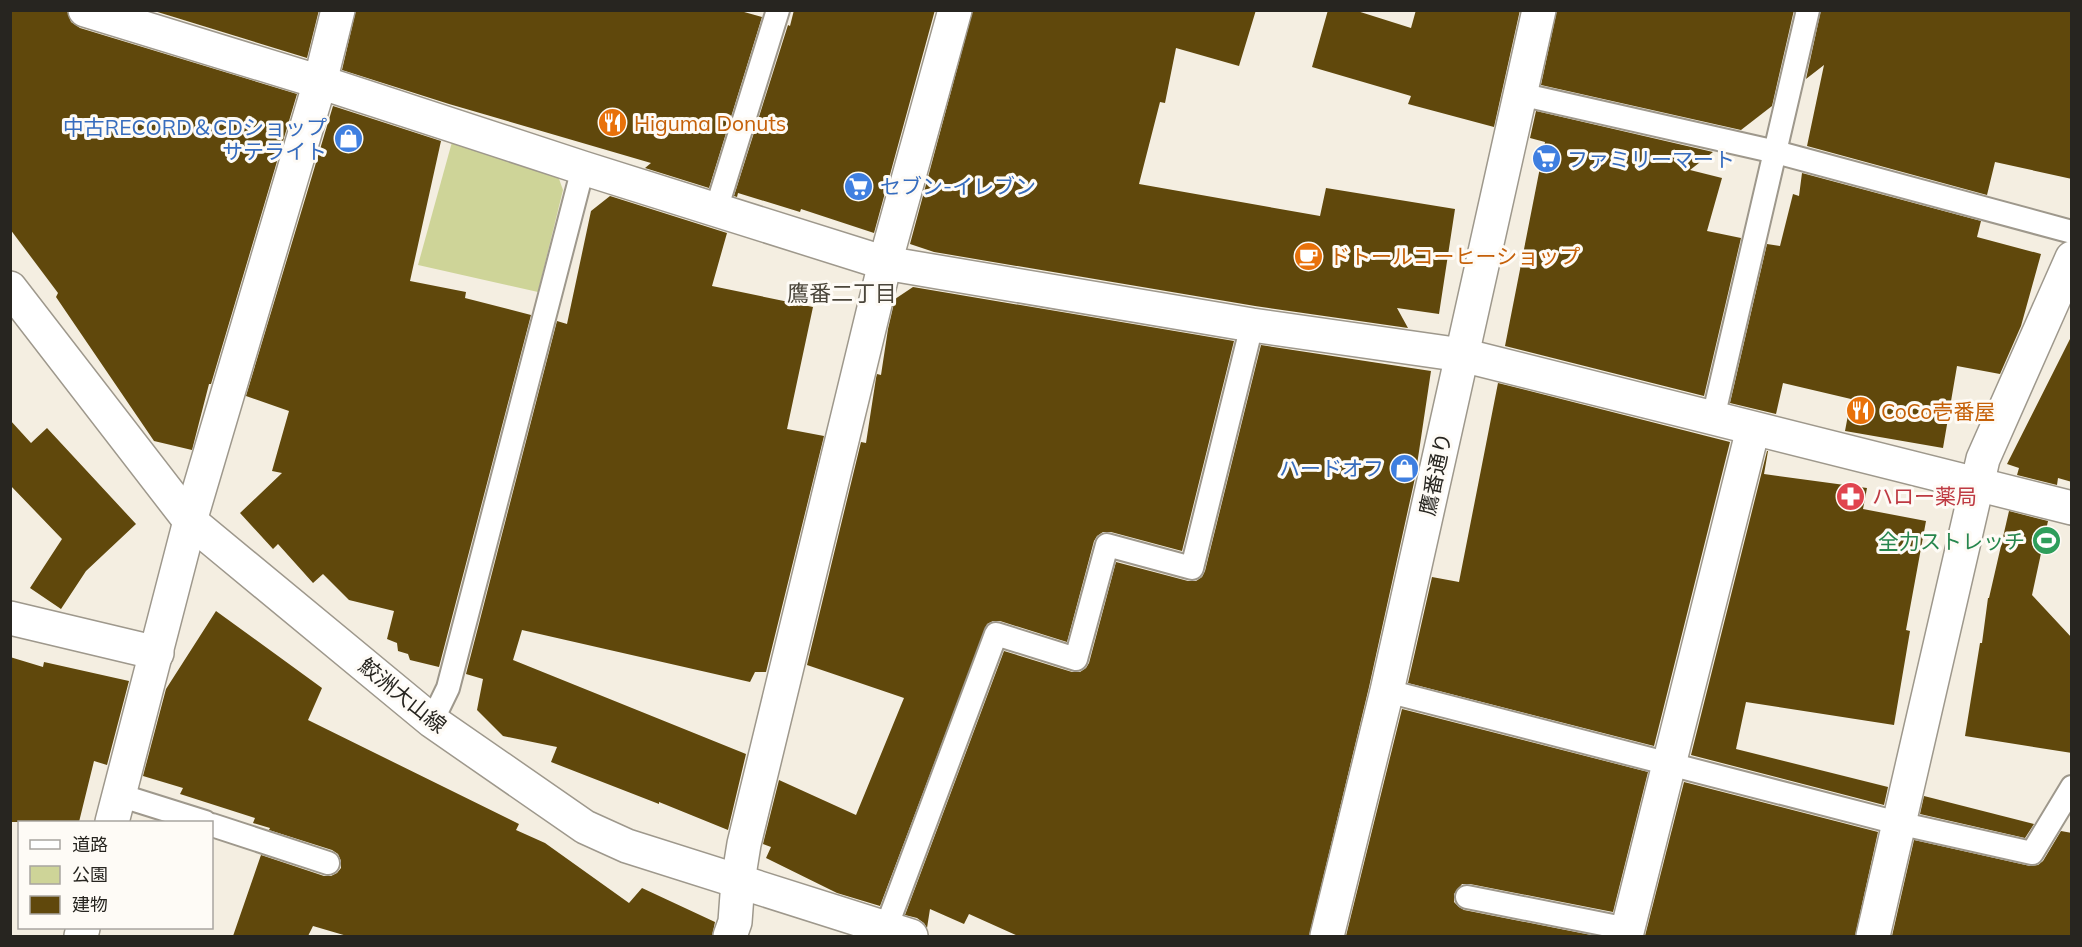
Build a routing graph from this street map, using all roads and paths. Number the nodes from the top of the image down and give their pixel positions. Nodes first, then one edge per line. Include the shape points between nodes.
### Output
1 (338, 10) edge
2 (778, 10) edge
3 (955, 10) edge
4 (1539, 10) edge
5 (1808, 10) edge
6 (104, 13) edge
7 (320, 82) junction
8 (1520, 94) junction
9 (1776, 152) junction
10 (583, 168) junction
11 (716, 210) junction
12 (2072, 232) edge
13 (2072, 258) edge
14 (885, 263) junction
15 (10, 288) edge
16 (1252, 325) junction
17 (1462, 355) junction
18 (1713, 418) junction
19 (1752, 429) junction
20 (1977, 485) junction
21 (2072, 508) edge
22 (190, 521) junction
23 (10, 618) edge
24 (157, 653) junction
25 (1387, 691) junction
26 (432, 720) junction
27 (1667, 763) junction
28 (2072, 786) edge
29 (116, 809) edge
30 (198, 821) edge
31 (1898, 823) junction
32 (213, 825) edge
33 (328, 862) dead end
34 (738, 881) junction
35 (1467, 897) dead end
36 (898, 932) edge
37 (1627, 933) edge
38 (730, 936) edge
39 (1327, 936) edge
40 (1873, 936) edge

1 - 7 street
2 - 11 lane
3 - 14 street
4 - 8 street, 鷹番通り
5 - 9 lane
6 - 7 street
7 - 10 street
7 - 22 street
8 - 9 lane
8 - 17 street, 鷹番通り
9 - 12 lane
9 - 18 lane
10 - 11 street
10 - 26 lane via 448,688
11 - 14 street
13 - 20 street via 1983,459
14 - 16 street
14 - 34 street
15 - 22 street, 鮫洲大山線
16 - 17 street
16 - 36 lane via 1192,568 1107,545 1077,659 996,634
17 - 18 street
17 - 25 street, 鷹番通り
18 - 19 street
19 - 20 street
19 - 27 street
20 - 21 street
20 - 31 street
22 - 24 street
22 - 26 street, 鮫洲大山線
23 - 24 street
24 - 29 street
25 - 27 lane
25 - 39 street, 鷹番通り
26 - 34 street, 鮫洲大山線 via 585,827 627,846
27 - 31 lane
27 - 37 street
28 - 31 lane via 2032,853
29 - 30 lane
31 - 40 street
32 - 33 lane
34 - 36 street, 鮫洲大山線
34 - 38 street
35 - 37 lane

